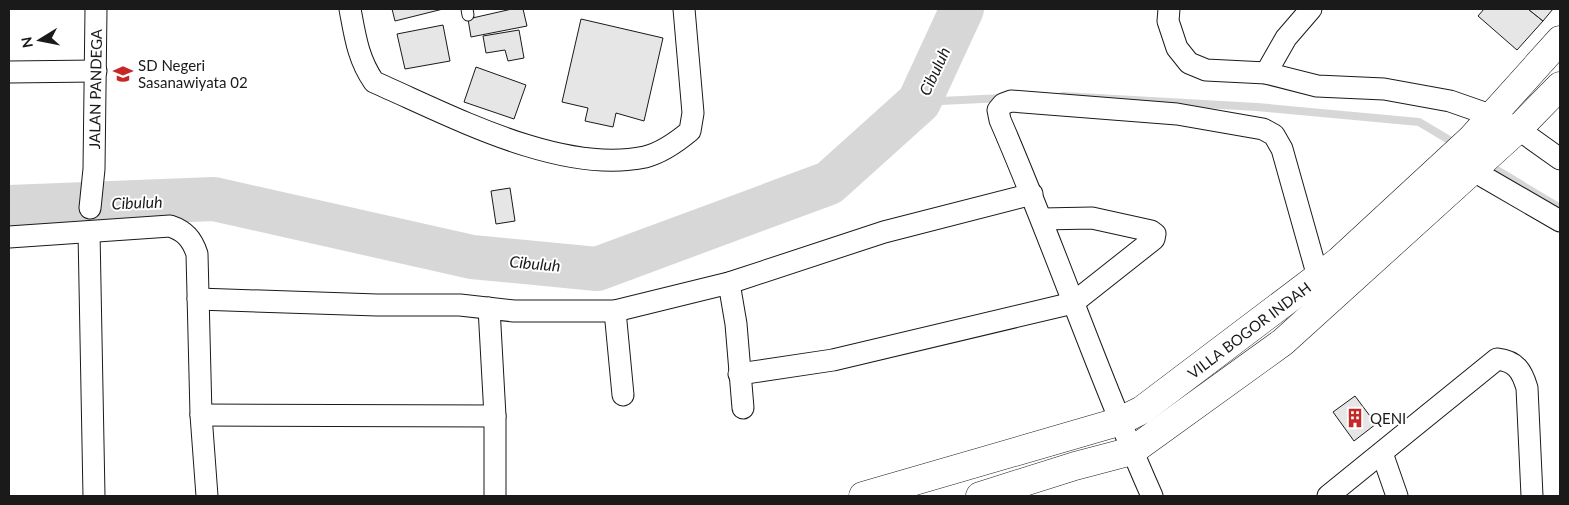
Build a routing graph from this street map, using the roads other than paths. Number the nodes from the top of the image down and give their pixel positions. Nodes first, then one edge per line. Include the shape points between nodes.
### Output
1 (96, 9) edge
2 (350, 9) edge
3 (684, 9) edge
4 (1169, 9) edge
5 (1311, 9) edge
6 (1560, 40) edge
7 (96, 71) junction
8 (9, 72) edge
9 (1266, 73) junction
10 (1560, 86) edge
11 (1493, 116) junction
12 (1518, 129) junction
13 (1476, 158) junction
14 (1560, 159) edge
15 (1032, 194) junction
16 (90, 208) dead end
17 (1042, 220) junction
18 (1560, 221) edge
19 (89, 232) junction
20 (9, 237) edge
21 (1318, 278) junction
22 (729, 283) junction
23 (198, 299) junction
24 (1073, 303) junction
25 (489, 308) junction
26 (615, 312) junction
27 (739, 374) junction
28 (623, 395) dead end
29 (743, 408) dead end
30 (201, 415) junction
31 (495, 416) junction
32 (1118, 422) junction
33 (1132, 451) junction
34 (1382, 453) junction
35 (1332, 495) edge
36 (94, 496) edge
37 (207, 496) edge
38 (495, 496) edge
39 (863, 496) edge
40 (980, 496) edge
41 (1152, 496) edge
42 (1397, 496) edge
43 (1532, 496) edge

1 - 7 street, JALAN PANDEGA
2 - 3 street via 357,48 374,82 493,134 559,154 610,160 646,157 676,142 690,130 693,113
4 - 9 street via 1168,21 1177,48 1189,63 1206,70
5 - 9 street via 1286,38
6 - 11 street, VILLA BOGOR INDAH
7 - 8 street
7 - 16 street, JALAN PANDEGA
9 - 11 street via 1317,86 1384,89 1450,101
10 - 12 street, VILLA BOGOR INDAH
11 - 12 street
11 - 13 street, VILLA BOGOR INDAH
12 - 13 street, VILLA BOGOR INDAH
12 - 14 street
13 - 18 street
13 - 21 street, VILLA BOGOR INDAH via 1442,165
13 - 33 street, VILLA BOGOR INDAH via 1283,342
15 - 17 street
15 - 21 street via 1000,120 998,110 1011,101 1177,114 1262,129 1274,135 1282,149
15 - 22 street via 884,232
17 - 24 street
17 - 24 street via 1092,218 1155,234 1154,239
19 - 20 street
19 - 23 street via 170,226 183,231 197,254
19 - 36 street
21 - 32 street, VILLA BOGOR INDAH via 1187,378 1142,410
22 - 26 street
22 - 27 street
23 - 25 street
23 - 30 street
24 - 27 street via 832,360
24 - 32 street
25 - 26 street
25 - 31 street
26 - 28 street
27 - 29 street
30 - 31 street
30 - 37 street
31 - 38 street
32 - 33 street
32 - 39 street, VILLA BOGOR INDAH
33 - 40 street, VILLA BOGOR INDAH
33 - 41 street
34 - 35 street
34 - 42 street
34 - 43 street via 1497,358 1505,360 1523,372 1527,388

